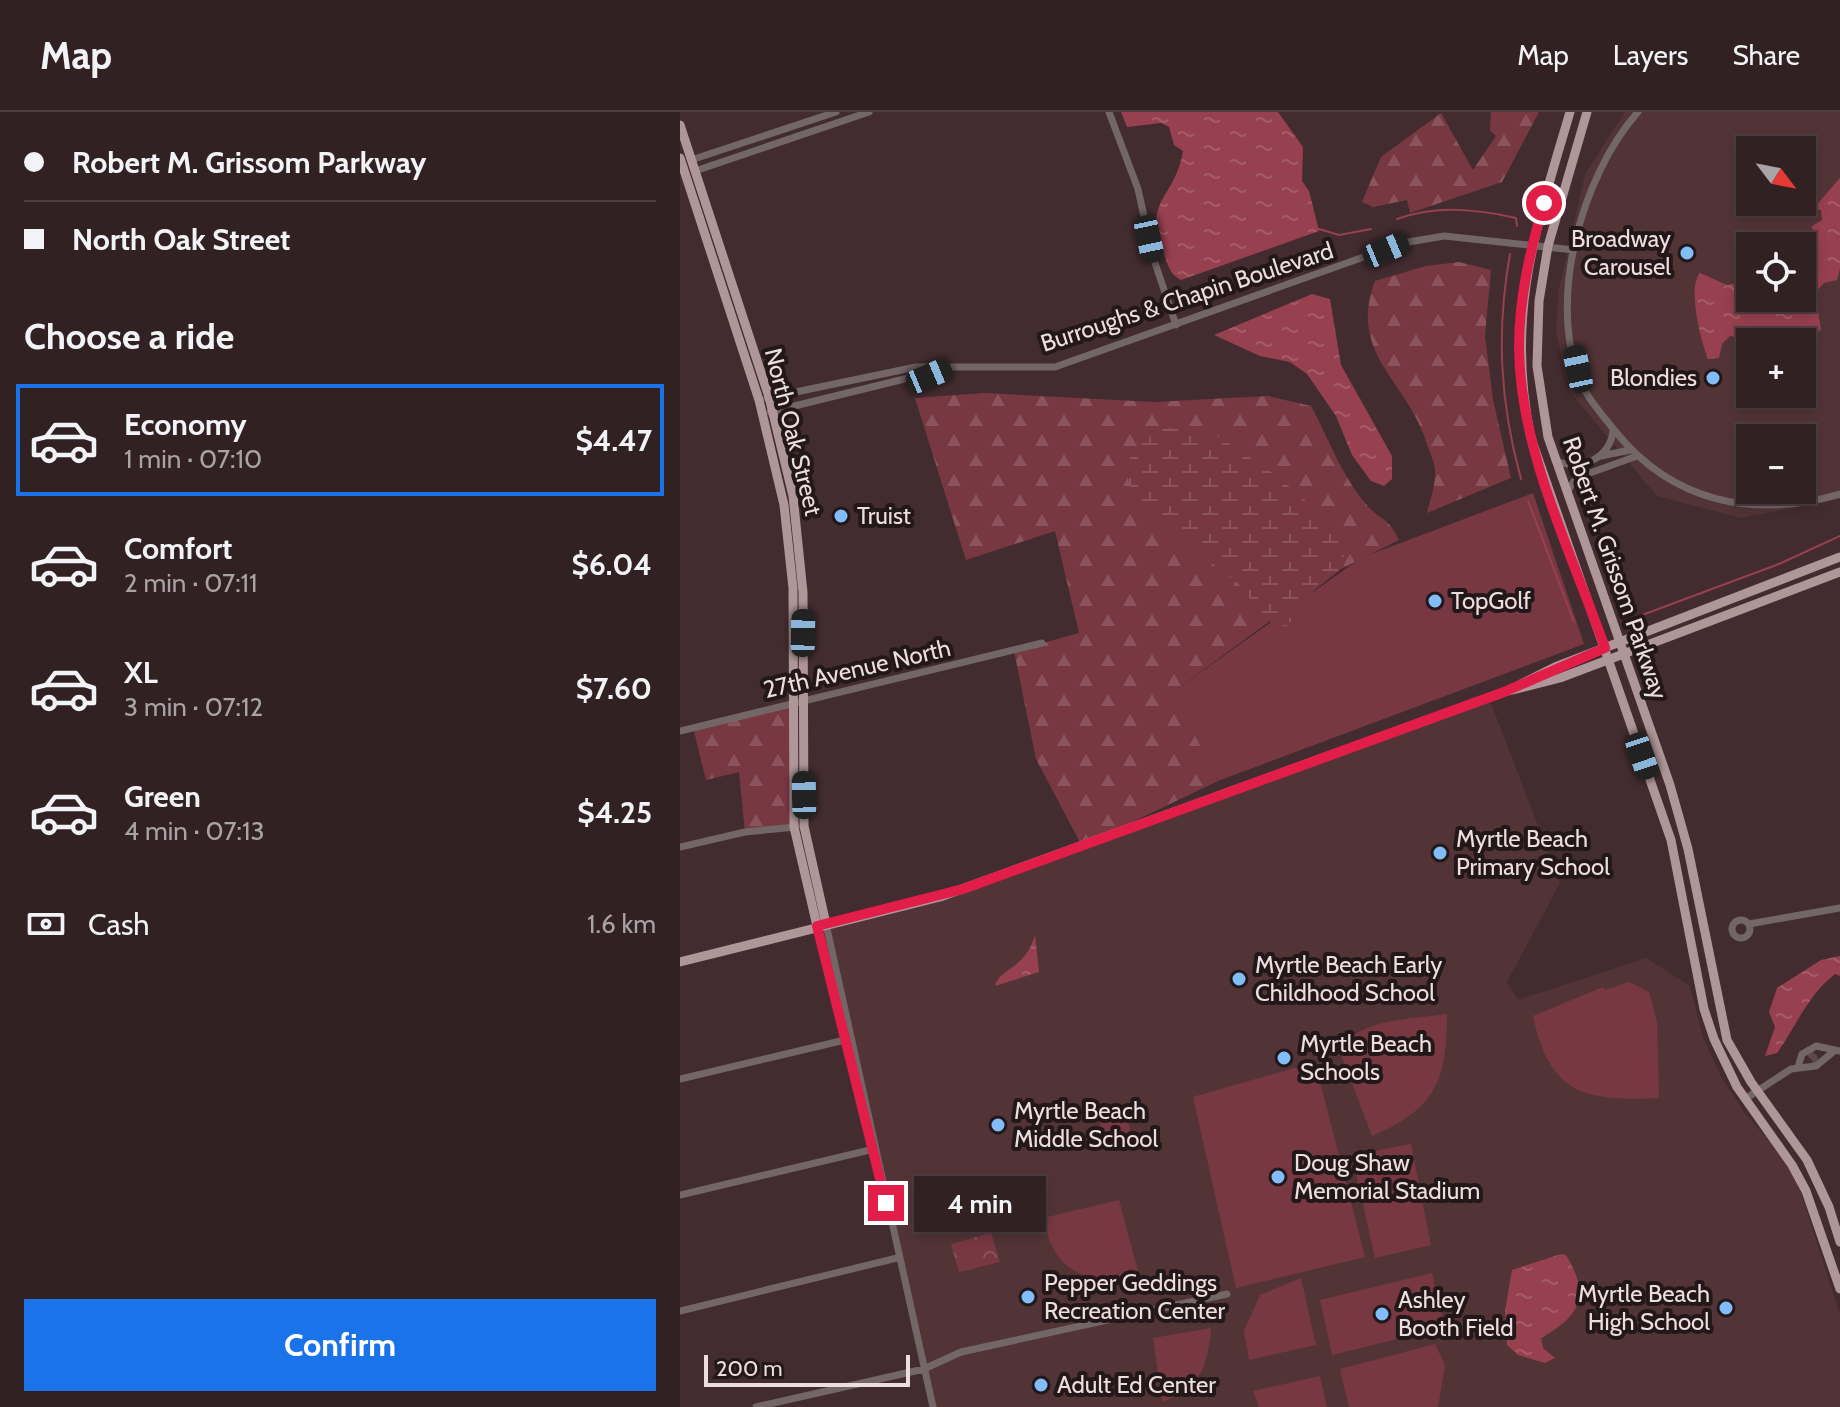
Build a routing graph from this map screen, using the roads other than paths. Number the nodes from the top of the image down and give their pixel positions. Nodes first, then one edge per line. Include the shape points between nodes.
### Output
1 (836, 112) edge
2 (869, 112) edge
3 (1109, 112) edge
4 (1570, 112) edge
5 (1587, 112) edge
6 (1638, 112) edge
7 (680, 125) edge
8 (680, 158) edge
9 (691, 160) junction
10 (695, 171) junction
11 (1532, 244) junction
12 (1548, 246) junction
13 (1574, 250) junction
14 (1176, 325) junction
15 (950, 367) junction
16 (764, 399) junction
17 (767, 413) junction
18 (1613, 429) junction
19 (1634, 453) junction
20 (1600, 457) junction
21 (1555, 460) junction
22 (1566, 494) junction
23 (1840, 494) edge
24 (1840, 557) edge
25 (1840, 572) edge
26 (1619, 642) junction
27 (1042, 643) dead end
28 (1605, 648) junction
29 (1622, 655) junction
30 (1609, 659) junction
31 (1504, 692) junction
32 (797, 704) junction
33 (680, 731) edge
34 (799, 826) junction
35 (680, 847) edge
36 (1840, 908) edge
37 (1749, 924) dead end
38 (821, 925) junction
39 (680, 962) edge
40 (852, 1038) junction
41 (843, 1041) junction
42 (1823, 1047) junction
43 (1834, 1054) edge
44 (1806, 1061) junction
45 (680, 1079) edge
46 (1758, 1091) junction
47 (1745, 1099) junction
48 (871, 1135) junction
49 (874, 1149) junction
50 (680, 1195) edge
51 (1840, 1242) edge
52 (897, 1258) junction
53 (1840, 1289) edge
54 (1227, 1294) dead end
55 (680, 1311) edge
56 (924, 1369) junction
57 (756, 1407) edge
58 (933, 1407) edge

1 - 9 street
2 - 10 street
3 - 14 street via 1138,189
4 - 11 main road, Robert M. Grissom Parkway
5 - 12 main road, Robert M. Grissom Parkway
6 - 13 street via 1597,172
7 - 9 main road, North Oak Street
8 - 16 main road, North Oak Street
9 - 10 main road, North Oak Street
10 - 16 main road, North Oak Street
11 - 12 street, Burroughs & Chapin Boulevard
11 - 14 street, Burroughs & Chapin Boulevard via 1444,236 1403,243
11 - 28 main road, Robert M. Grissom Parkway via 1520,320 1526,411 1538,460
12 - 13 street, Burroughs & Chapin Boulevard
12 - 21 main road, Robert M. Grissom Parkway via 1537,347 1541,403
13 - 18 street via 1569,302 1575,358 1583,386
14 - 15 street, Burroughs & Chapin Boulevard via 1055,367
15 - 16 street, Burroughs & Chapin Boulevard via 916,367
15 - 17 street, Burroughs & Chapin Boulevard
16 - 17 main road, North Oak Street
17 - 32 main road, North Oak Street via 793,496 803,592
18 - 19 street
18 - 20 street via 1613,440
19 - 20 street
19 - 22 street via 1576,478
19 - 23 street via 1684,489 1736,505 1781,505
20 - 21 street via 1575,466
21 - 22 main road, Robert M. Grissom Parkway
22 - 26 main road, Robert M. Grissom Parkway
24 - 26 main road
25 - 29 main road
26 - 28 main road
26 - 29 main road, Robert M. Grissom Parkway
27 - 32 street, 27th Avenue North
28 - 30 main road, Robert M. Grissom Parkway
28 - 31 main road
29 - 30 main road
29 - 46 main road, Robert M. Grissom Parkway via 1688,849 1727,1040
30 - 31 main road
30 - 47 main road, Robert M. Grissom Parkway via 1671,840 1704,1009
31 - 38 main road via 963,889
32 - 33 street, 27th Avenue North
32 - 34 main road, North Oak Street
34 - 35 street
34 - 38 main road, North Oak Street
36 - 37 street
38 - 39 main road
38 - 40 street, North Oak Street
38 - 41 street, North Oak Street
40 - 41 street
40 - 48 street, North Oak Street
41 - 45 street
41 - 48 street, North Oak Street
42 - 43 street
42 - 44 street
42 - 44 street via 1805,1052
43 - 44 street
43 - 44 street
44 - 46 street
46 - 47 street
46 - 51 main road, Robert M. Grissom Parkway via 1807,1160
47 - 53 main road, Robert M. Grissom Parkway via 1806,1191
48 - 49 street, North Oak Street
49 - 50 street
49 - 52 street, North Oak Street
52 - 55 street
52 - 56 street, North Oak Street
54 - 56 street via 961,1352
56 - 57 street
56 - 58 street, North Oak Street

